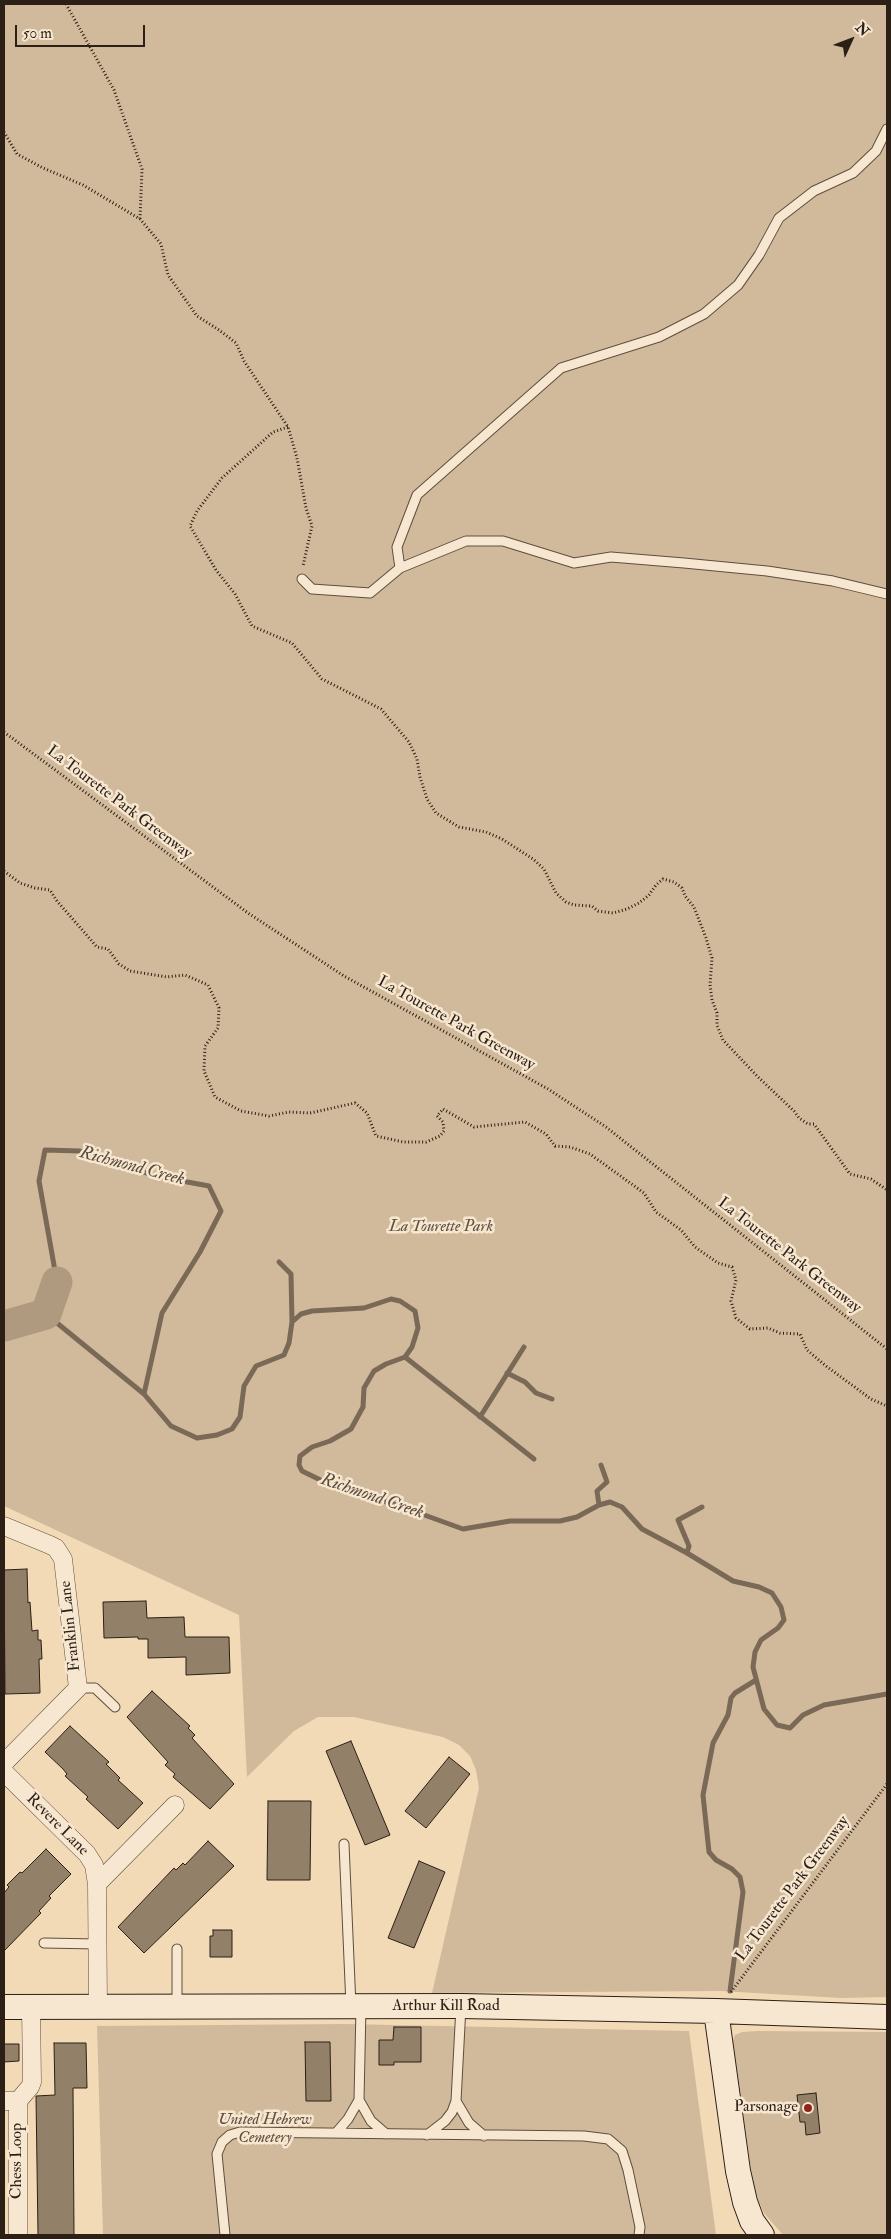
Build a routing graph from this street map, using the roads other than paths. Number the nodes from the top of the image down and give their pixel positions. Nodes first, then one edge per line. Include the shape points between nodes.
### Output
1 (887, 129) edge
2 (400, 568) junction
3 (302, 579) road end
4 (887, 594) edge
5 (4, 1526) edge
6 (78, 1688) junction
7 (115, 1707) dead end
8 (4, 1763) edge
9 (4, 1772) edge
10 (176, 1805) dead end
11 (344, 1844) dead end
12 (97, 1884) junction
13 (44, 1944) dead end
14 (97, 1944) junction
15 (177, 1950) dead end
16 (98, 2006) junction
17 (177, 2006) junction
18 (356, 2006) junction
19 (461, 2006) junction
20 (4, 2007) edge
21 (32, 2007) junction
22 (719, 2011) junction
23 (887, 2016) edge
24 (359, 2100) junction
25 (11, 2101) edge
26 (456, 2101) junction
27 (336, 2133) junction
28 (386, 2134) junction
29 (427, 2135) junction
30 (484, 2136) junction
31 (18, 2235) edge
32 (225, 2235) edge
33 (639, 2235) edge
34 (762, 2235) edge

1 - 2 lane via 876,150 853,172 814,191 779,218 738,285 704,314 659,337 561,368 417,495 397,547
2 - 3 lane via 370,593 312,589
2 - 4 lane via 466,542 502,541 574,563 611,557 684,562 805,577
5 - 6 street, Franklin Lane via 56,1548 64,1559
6 - 7 lane via 95,1688
6 - 8 street, Franklin Lane
9 - 12 street, Revere Lane via 87,1854 94,1864
10 - 12 street
11 - 18 lane
12 - 14 street, Revere Lane
13 - 14 lane
14 - 16 street, Revere Lane
15 - 17 lane
16 - 17 street, Arthur Kill Road
16 - 21 street, Arthur Kill Road
17 - 18 street, Arthur Kill Road
18 - 19 street, Arthur Kill Road
18 - 24 lane
19 - 22 street, Arthur Kill Road
19 - 26 lane
20 - 21 street, Arthur Kill Road
21 - 25 street via 32,2082 30,2088
22 - 23 street, Arthur Kill Road
22 - 34 street via 740,2179 752,2221
24 - 27 lane
24 - 28 lane via 371,2121
25 - 31 street, Chess Loop
26 - 29 lane via 445,2121
26 - 30 lane via 466,2119
27 - 28 lane
27 - 32 lane via 240,2132 222,2142 217,2154
28 - 29 lane
29 - 30 lane
30 - 33 lane via 608,2139 622,2151 640,2227

